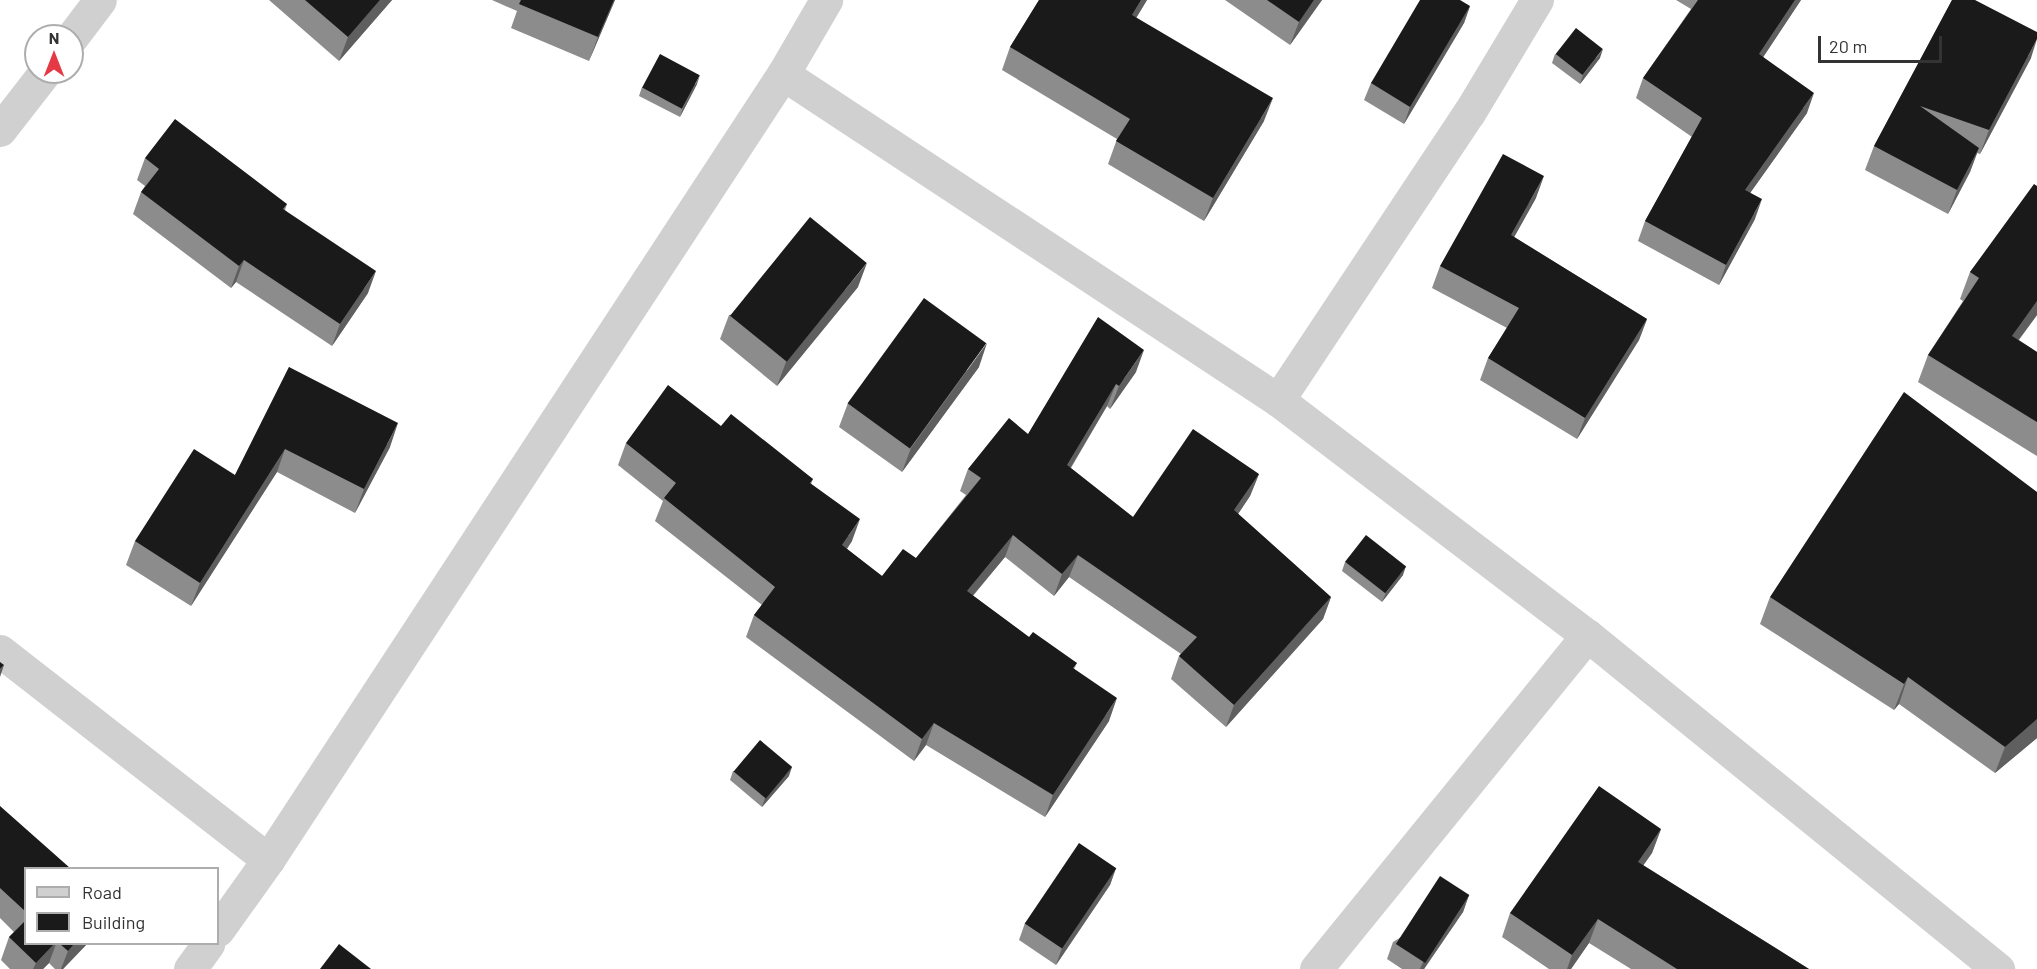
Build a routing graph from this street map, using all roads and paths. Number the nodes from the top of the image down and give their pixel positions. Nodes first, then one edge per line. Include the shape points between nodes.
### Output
1 (100, 0) edge
2 (826, 0) edge
3 (1537, 0) edge
4 (81, 24) edge
5 (783, 74) junction
6 (36, 84) edge
7 (0, 130) edge
8 (1278, 400) junction
9 (1587, 635) junction
10 (0, 651) edge
11 (268, 860) junction
12 (219, 929) edge
13 (207, 945) edge
14 (190, 969) edge
15 (1316, 969) edge
16 (1998, 969) edge

1 - 4 street
2 - 5 street
3 - 8 street via 1469,113
5 - 8 street
5 - 11 street
6 - 7 street
8 - 9 street
9 - 15 street
9 - 16 street
10 - 11 street
11 - 12 street
13 - 14 street

